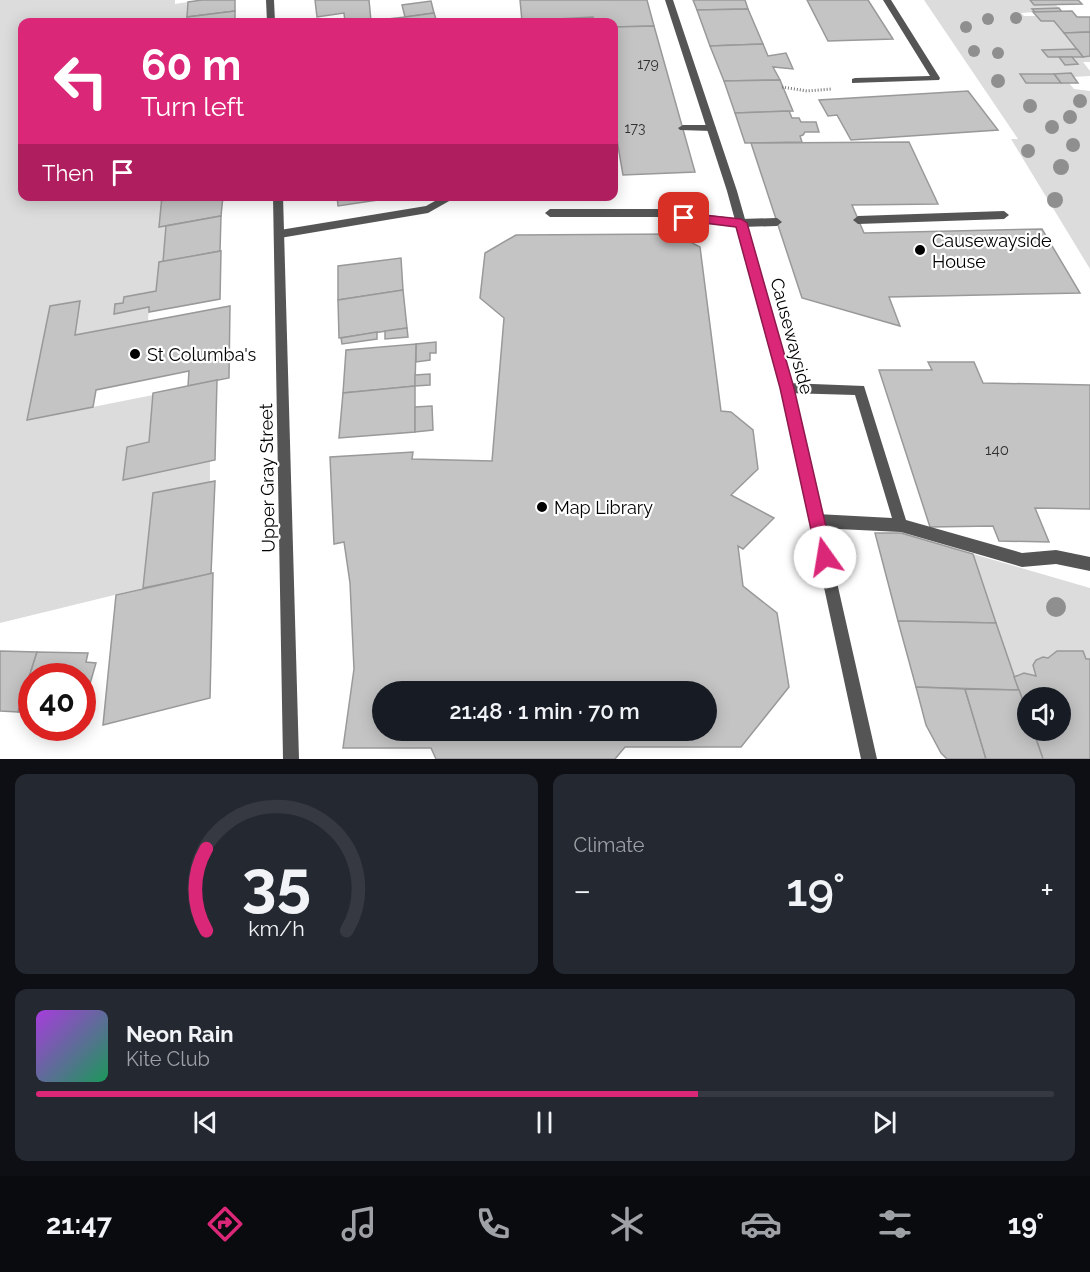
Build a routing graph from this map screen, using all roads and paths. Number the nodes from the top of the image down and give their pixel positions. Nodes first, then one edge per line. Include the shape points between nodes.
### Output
1 (270, 0) edge
2 (669, 0) edge
3 (886, 0) edge
4 (271, 18) edge
5 (855, 81) joint
6 (782, 87) dead end
7 (683, 128) dead end
8 (711, 128) junction
9 (278, 201) edge
10 (443, 201) edge
11 (550, 213) dead end
12 (1004, 215) dead end
13 (858, 220) dead end
14 (777, 222) dead end
15 (741, 223) junction
16 (280, 234) junction
17 (787, 388) junction
18 (817, 521) junction
19 (901, 525) junction
20 (1090, 564) edge
21 (291, 759) edge
22 (869, 759) edge

1 - 4 street
2 - 8 street, Causewayside
3 - 5 street via 936,78
5 - 6 path via 827,91
7 - 8 street
8 - 15 street, Causewayside
9 - 16 street, Upper Gray Street
10 - 16 street via 428,209
11 - 15 street via 662,213
12 - 13 street
14 - 15 street
15 - 17 street, Causewayside
16 - 21 street, Upper Gray Street
17 - 18 street, Causewayside
17 - 19 street via 860,390
18 - 19 street
18 - 22 street, Causewayside
19 - 20 street via 1022,560 1056,557

